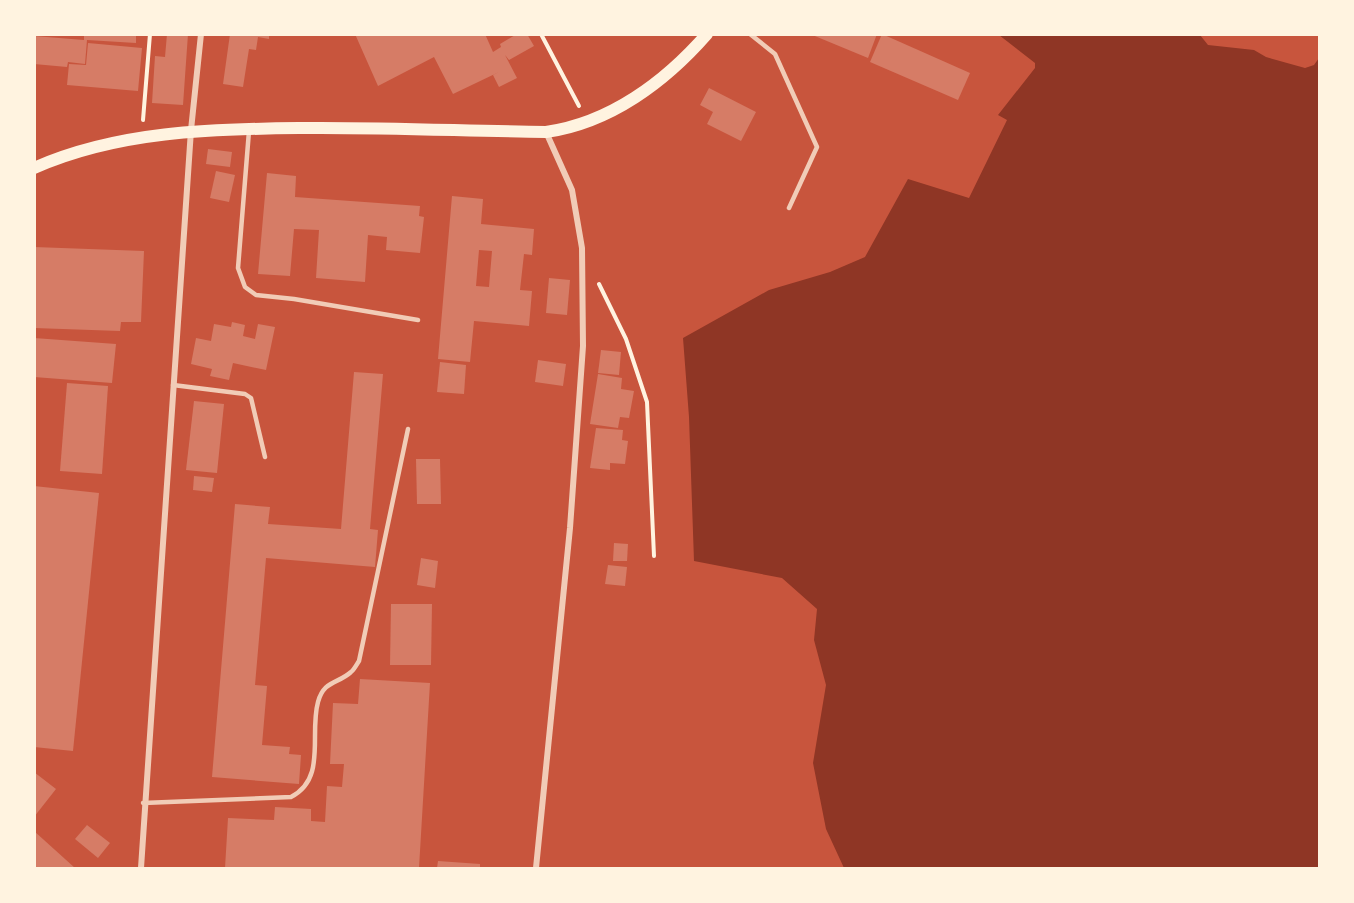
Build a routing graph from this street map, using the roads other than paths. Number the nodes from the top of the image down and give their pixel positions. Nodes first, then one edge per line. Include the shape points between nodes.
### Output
1 (201, 34) edge
2 (707, 34) edge
3 (750, 34) edge
4 (250, 128) junction
5 (191, 130) junction
6 (546, 132) junction
7 (34, 168) edge
8 (789, 208) dead end
9 (418, 320) dead end
10 (173, 385) junction
11 (408, 429) dead end
12 (265, 457) dead end
13 (143, 804) junction
14 (141, 868) edge
15 (536, 868) edge

1 - 5 street
2 - 6 main road via 668,73 640,94 588,123
3 - 8 lane via 775,54 817,147
4 - 5 main road
4 - 6 main road
4 - 9 lane via 238,267 245,287 256,295
5 - 7 main road via 95,148
5 - 10 street
6 - 15 street via 572,190 582,248 583,346 570,528
10 - 12 lane via 251,398
10 - 13 street
11 - 13 lane via 359,661 351,672 330,682 318,702 313,771 308,786 291,797
13 - 14 street

